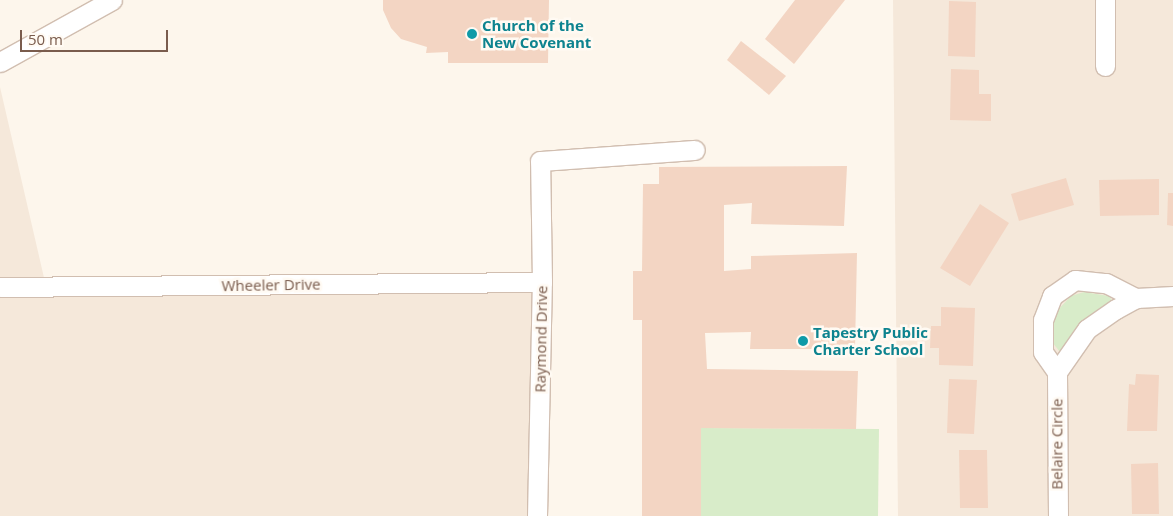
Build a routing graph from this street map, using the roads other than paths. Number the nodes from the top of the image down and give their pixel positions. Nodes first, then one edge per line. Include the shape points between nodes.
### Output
1 (112, 0) edge
2 (1105, 0) edge
3 (0, 62) edge
4 (1105, 66) dead end
5 (696, 150) dead end
6 (542, 282) junction
7 (0, 287) edge
8 (1173, 296) edge
9 (1136, 298) junction
10 (1057, 372) junction
11 (537, 516) edge
12 (1058, 516) edge

1 - 3 street
2 - 4 street
5 - 6 street, Raymond Drive via 540,161
6 - 7 street, Wheeler Drive
6 - 11 street, Raymond Drive
8 - 9 street
9 - 10 street via 1087,329
9 - 10 street via 1106,284 1075,280 1052,296 1043,320 1043,352
10 - 12 street, Belaire Circle

